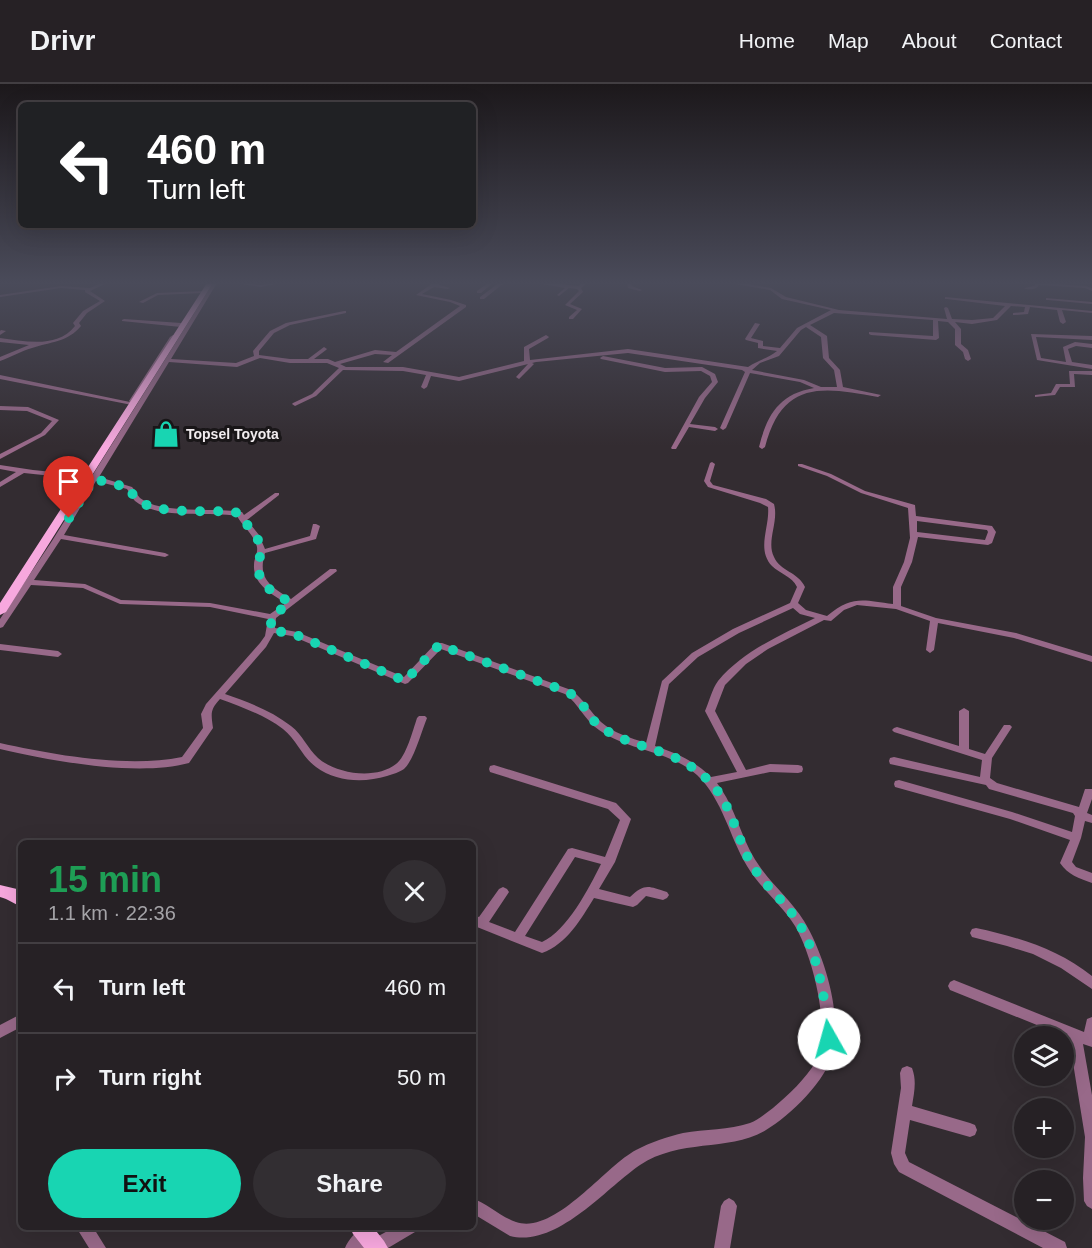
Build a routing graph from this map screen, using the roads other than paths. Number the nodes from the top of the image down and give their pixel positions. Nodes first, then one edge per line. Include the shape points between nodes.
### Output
1 (62, 337) edge
2 (173, 337) edge
3 (176, 337) edge
4 (181, 337) edge
5 (268, 337) edge
6 (421, 337) edge
7 (546, 337) dead end
8 (749, 337) edge
9 (791, 337) edge
10 (824, 337) edge
11 (927, 337) edge
12 (1035, 337) edge
13 (936, 338) joint
14 (0, 340) edge
15 (956, 340) joint
16 (37, 344) junction
17 (1092, 346) edge
18 (324, 349) dead end
19 (780, 350) junction
20 (398, 354) junction
21 (257, 356) junction
22 (0, 359) edge
23 (968, 359) dead end
24 (168, 360) junction
25 (309, 361) junction
26 (386, 362) dead end
27 (497, 362) dead end
28 (526, 363) junction
29 (335, 364) junction
30 (1070, 364) junction
31 (1092, 367) edge
32 (342, 368) junction
33 (746, 370) junction
34 (1092, 373) edge
35 (429, 374) junction
36 (479, 375) junction
37 (0, 377) edge
38 (519, 377) dead end
39 (13, 380) junction
40 (0, 385) edge
41 (424, 387) dead end
42 (820, 389) junction
43 (841, 389) junction
44 (878, 395) dead end
45 (1037, 396) dead end
46 (130, 404) junction
47 (295, 404) dead end
48 (0, 408) edge
49 (686, 425) junction
50 (723, 428) dead end
51 (715, 429) dead end
52 (762, 447) dead end
53 (674, 448) dead end
54 (0, 457) edge
55 (712, 464) dead end
56 (800, 465) dead end
57 (0, 467) edge
58 (24, 470) junction
59 (84, 477) junction
60 (94, 479) junction
61 (0, 485) edge
62 (277, 494) dead end
63 (914, 518) junction
64 (242, 520) junction
65 (316, 526) dead end
66 (914, 534) junction
67 (59, 536) junction
68 (261, 552) junction
69 (165, 555) dead end
70 (333, 571) dead end
71 (28, 582) junction
72 (290, 602) junction
73 (0, 604) edge
74 (794, 604) junction
75 (897, 607) junction
76 (0, 612) edge
77 (822, 618) junction
78 (934, 620) junction
79 (271, 623) junction
80 (0, 625) edge
81 (0, 647) edge
82 (930, 650) dead end
83 (58, 654) dead end
84 (1092, 659) edge
85 (219, 695) junction
86 (964, 711) dead end
87 (422, 718) dead end
88 (1007, 728) dead end
89 (897, 730) dead end
90 (0, 746) edge
91 (650, 746) junction
92 (964, 750) junction
93 (987, 758) junction
94 (894, 761) dead end
95 (494, 769) dead end
96 (798, 769) dead end
97 (743, 774) junction
98 (710, 781) junction
99 (987, 782) junction
100 (899, 783) dead end
101 (1089, 792) dead end
102 (1081, 815) junction
103 (1092, 819) edge
104 (1076, 838) junction
105 (609, 862) junction
106 (1092, 879) edge
107 (0, 891) edge
108 (503, 892) dead end
109 (591, 892) junction
110 (663, 895) dead end
111 (18, 896) edge
112 (477, 922) edge
113 (976, 933) dead end
114 (517, 939) junction
115 (1092, 983) edge
116 (954, 986) dead end
117 (18, 1022) edge
118 (1092, 1023) edge
119 (0, 1032) edge
120 (1075, 1035) junction
121 (1091, 1041) edge
122 (907, 1073) dead end
123 (905, 1111) junction
124 (970, 1130) dead end
125 (1092, 1137) edge
126 (1092, 1201) edge
127 (729, 1206) dead end
128 (476, 1207) edge
129 (86, 1230) edge
130 (401, 1230) edge
131 (367, 1241) edge
132 (98, 1248) edge
133 (722, 1248) edge
134 (1059, 1248) edge

1 - 16 street
2 - 46 street
3 - 76 main road
4 - 24 street
5 - 21 street via 256,351
6 - 20 street
7 - 28 street via 526,348
8 - 19 street via 761,342 761,347
9 - 19 street
10 - 43 street via 826,358 837,370
11 - 13 street
12 - 30 street via 1039,359
13 - 15 street
14 - 16 street
15 - 23 street
16 - 22 street
17 - 30 street via 1075,344 1065,348
18 - 25 street
19 - 33 street
20 - 26 street
20 - 29 street via 375,352
21 - 24 street via 237,365
21 - 25 street
24 - 60 street
25 - 29 street
27 - 36 street via 481,368
28 - 33 street via 628,351
28 - 36 street
28 - 38 street
28 - 49 street via 564,364 599,358 665,370 705,370 715,382
29 - 32 street
30 - 31 street
32 - 35 street via 403,369
32 - 47 street via 314,395
33 - 42 street via 802,381
33 - 50 street
34 - 45 street via 1071,372 1073,386 1058,385 1053,394
35 - 36 street via 459,379
35 - 41 street
37 - 39 street
39 - 40 street
39 - 46 street
42 - 43 street
42 - 52 street via 786,399 768,424
43 - 44 street
46 - 59 street
48 - 54 street via 28,409 56,420 43,434
49 - 51 street
49 - 53 street
55 - 74 street via 707,481 710,486 771,506 766,548 775,565 799,581 801,586
56 - 63 street via 863,492 907,503
57 - 58 street
58 - 59 street
58 - 61 street
59 - 60 street
59 - 73 street
60 - 64 street via 130,488 134,497 151,505 177,512 237,513
60 - 67 street
62 - 64 street
63 - 66 street
63 - 66 street via 989,528 992,532 988,543
64 - 68 street via 254,534
65 - 68 street via 313,537
66 - 75 street via 897,586
67 - 69 street
67 - 71 street
68 - 72 street via 258,567 262,581
70 - 72 street
71 - 79 street via 85,586 120,602 210,605
71 - 80 street
72 - 79 street
74 - 77 street via 803,612
74 - 91 street via 695,654 665,683
75 - 77 street via 856,602 841,608 828,620
75 - 78 street
77 - 97 street via 765,647 721,684 710,711
78 - 82 street
78 - 84 street via 1016,636
79 - 85 street via 263,645
79 - 91 street via 405,681 439,645 568,692 583,703 601,727
81 - 83 street
85 - 87 street via 264,713 296,734 314,760 340,774 356,777 401,766
85 - 90 street via 207,710 205,734 189,758 179,762 50,757
86 - 92 street
88 - 93 street
89 - 92 street
91 - 98 street via 690,765
92 - 93 street
93 - 99 street
94 - 99 street
95 - 105 street via 624,815 625,822
96 - 97 street via 770,768
97 - 98 street
98 - 128 street via 730,813 747,857 807,940 823,986 829,1039 821,1066 764,1123 752,1129 689,1137 642,1155 554,1224 532,1231 516,1230
99 - 102 street via 1071,808
100 - 104 street
101 - 102 street
102 - 103 street
102 - 104 street
104 - 106 street via 1067,867
105 - 109 street
105 - 114 street via 572,852
107 - 111 main road
108 - 112 street
109 - 110 street via 628,902 644,891
109 - 114 street via 551,945 542,948
112 - 114 street
113 - 115 street via 1044,952
116 - 120 street
117 - 119 street
118 - 121 street
120 - 121 street
120 - 125 street
122 - 123 street
123 - 124 street
123 - 134 street via 898,1153 904,1167
125 - 126 street
127 - 133 street
129 - 132 street
130 - 131 street

